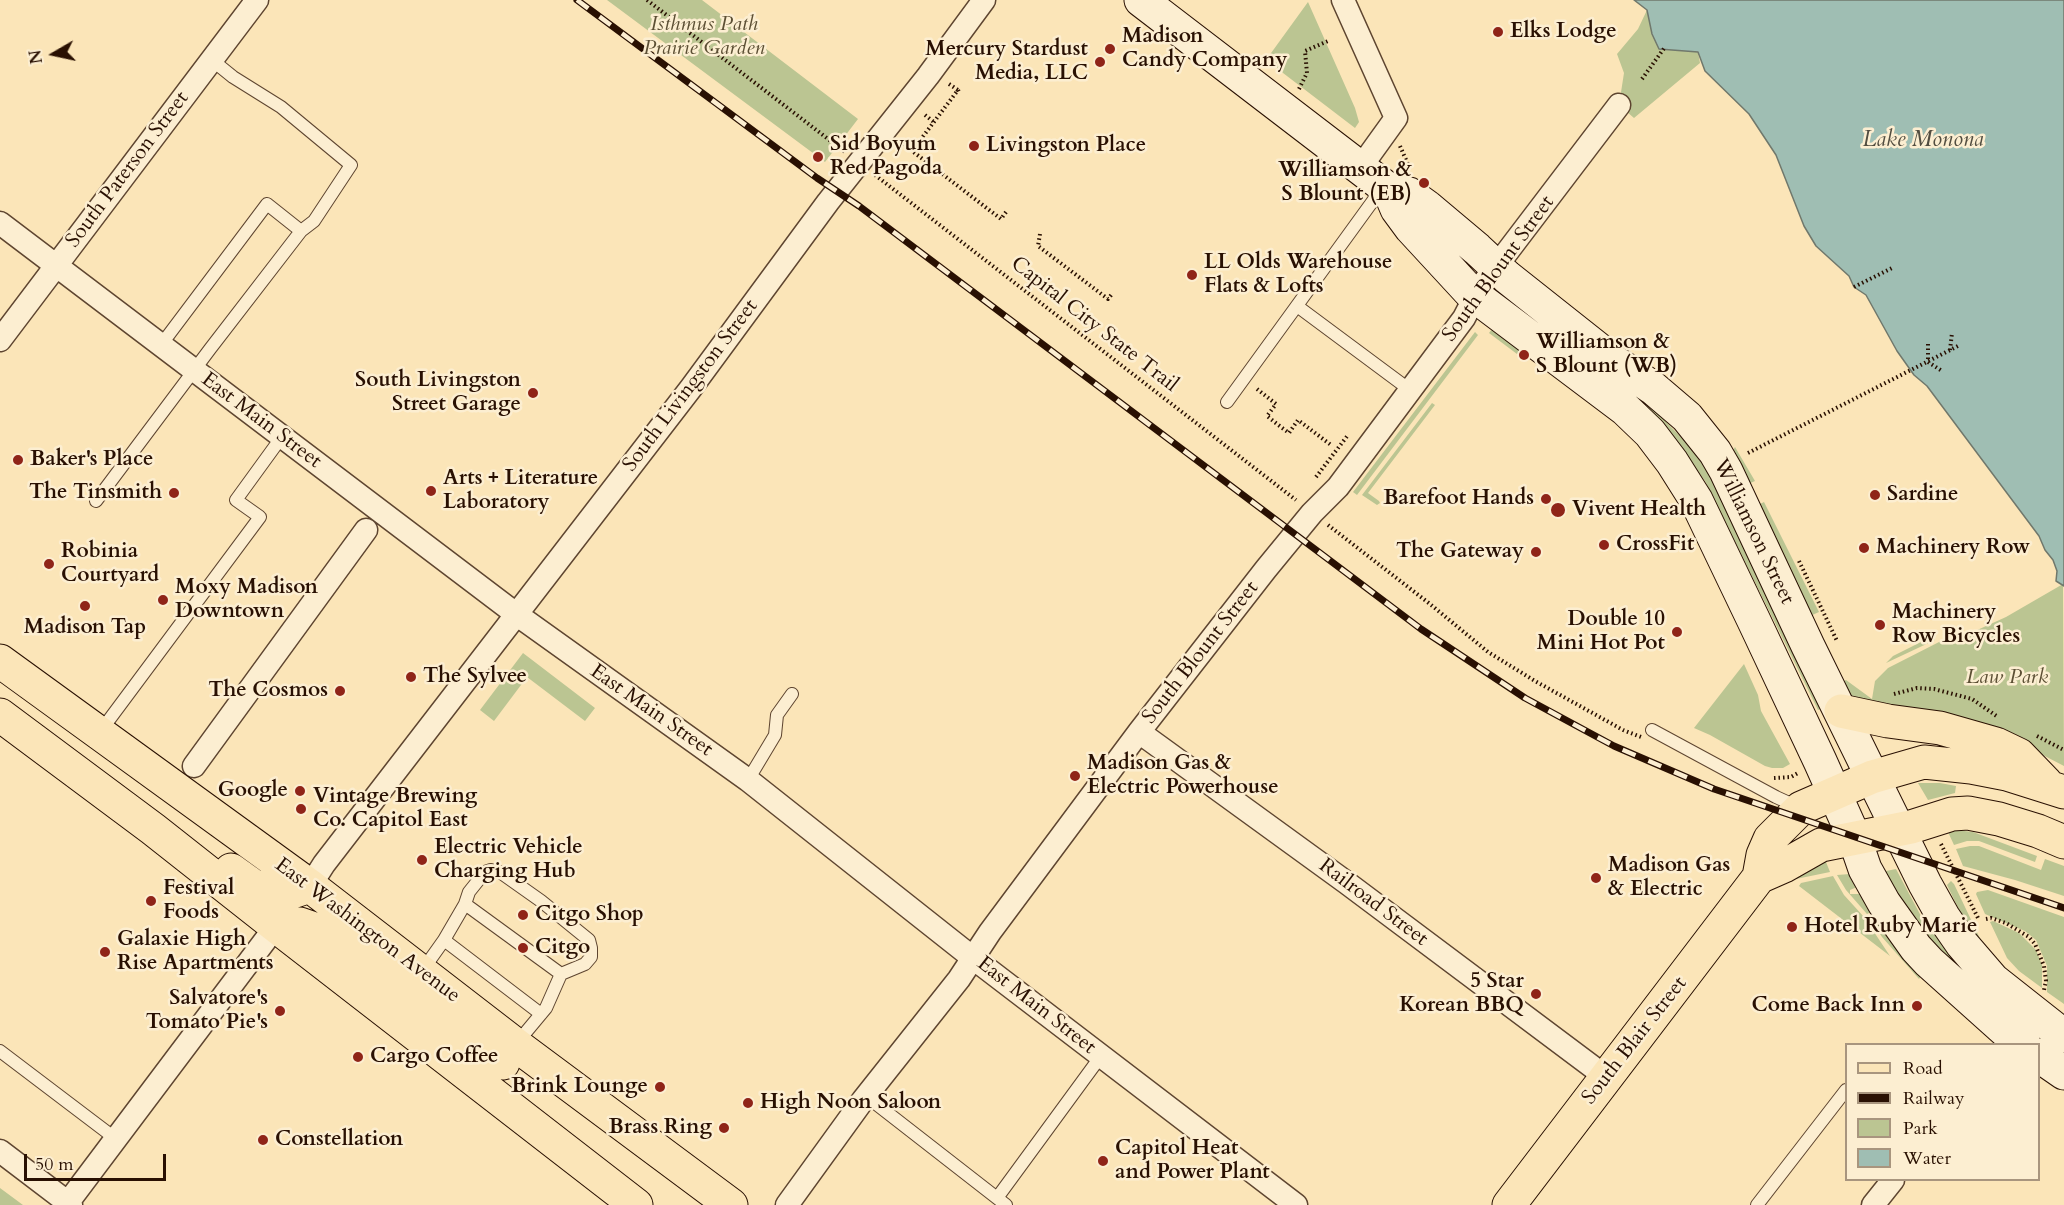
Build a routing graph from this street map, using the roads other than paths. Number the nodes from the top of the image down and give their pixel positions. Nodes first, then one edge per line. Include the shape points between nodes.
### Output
1 (257, 0) edge
2 (984, 0) edge
3 (1141, 0) edge
4 (1342, 0) edge
5 (212, 60) junction
6 (1619, 105) dead end
7 (1377, 181) junction
8 (0, 223) edge
9 (301, 231) junction
10 (56, 266) junction
11 (1496, 267) junction
12 (1476, 296) junction
13 (1297, 306) junction
14 (0, 340) edge
15 (161, 345) junction
16 (195, 371) junction
17 (1410, 390) junction
18 (1227, 402) dead end
19 (282, 438) junction
20 (96, 501) dead end
21 (366, 530) dead end
22 (516, 614) junction
23 (0, 661) edge
24 (792, 694) dead end
25 (0, 700) edge
26 (1841, 711) junction
27 (0, 715) edge
28 (1652, 730) dead end
29 (1139, 732) junction
30 (99, 733) junction
31 (1926, 743) junction
32 (194, 766) dead end
33 (1872, 777) junction
34 (748, 780) junction
35 (2057, 789) edge
36 (1834, 792) junction
37 (1801, 808) junction
38 (1900, 830) junction
39 (1854, 837) junction
40 (2064, 842) edge
41 (1760, 877) junction
42 (310, 886) junction
43 (465, 904) junction
44 (276, 926) junction
45 (444, 940) junction
46 (973, 958) junction
47 (421, 973) junction
48 (561, 974) junction
49 (541, 1014) junction
50 (2019, 1024) edge
51 (2064, 1036) edge
52 (516, 1045) junction
53 (0, 1051) edge
54 (1101, 1056) junction
55 (2040, 1056) edge
56 (2064, 1074) edge
57 (1605, 1077) junction
58 (1845, 1091) edge
59 (866, 1096) junction
60 (610, 1115) junction
61 (116, 1139) junction
62 (0, 1151) edge
63 (1891, 1181) edge
64 (1001, 1202) edge
65 (68, 1204) edge
66 (636, 1205) edge
67 (731, 1205) edge
68 (788, 1205) edge
69 (1296, 1205) edge
70 (1509, 1205) edge
71 (1757, 1205) edge
72 (1873, 1205) edge

1 - 5 street, South Paterson Street
2 - 22 street, South Livingston Street
3 - 7 street, Williamson Street
4 - 7 street via 1396,118
5 - 9 lane via 281,107 351,165 314,221
5 - 10 street, South Paterson Street
6 - 11 street, South Blount Street
7 - 11 street, Williamson Street via 1409,194
7 - 12 street, Williamson Street via 1411,228
7 - 13 lane
8 - 10 street, East Main Street
9 - 15 lane via 267,204
9 - 16 lane
10 - 14 street, South Paterson Street
10 - 15 street, East Main Street
11 - 12 street, South Blount Street
11 - 26 street, Williamson Street via 1613,361 1653,388 1687,417 1715,452
12 - 17 street, South Blount Street
12 - 36 street, Williamson Street via 1625,409 1672,462 1696,500
13 - 17 lane
13 - 18 lane
15 - 16 street, East Main Street
16 - 19 street, East Main Street
16 - 20 lane
17 - 29 street, South Blount Street via 1334,492 1266,568
19 - 22 street, East Main Street
19 - 30 lane via 236,500 260,517
21 - 32 street
22 - 34 street, East Main Street
22 - 42 street, South Livingston Street
23 - 30 main road, East Washington Avenue
24 - 34 lane via 777,715 775,735
25 - 42 main road via 252,885 289,893
26 - 31 main road via 1887,721
26 - 33 street, Williamson Street
27 - 44 main road
28 - 37 lane
29 - 46 street, South Blount Street
29 - 57 street, Railroad Street
30 - 42 main road, East Washington Avenue
31 - 33 main road, South Blair Street
31 - 35 main road via 1936,762 2007,774
31 - 35 main road via 1996,744 2013,751
33 - 36 main road, South Blair Street
33 - 38 street, Williamson Street
34 - 46 street, East Main Street
36 - 37 main road, South Blair Street
36 - 39 street, Williamson Street
37 - 41 main road, South Blair Street via 1770,839
38 - 39 main road, South Blair Street
38 - 40 main road, South Blair Street via 1945,815 1968,813 2012,822
38 - 50 street, Williamson Street via 1925,884
39 - 41 main road, South Blair Street via 1821,845
39 - 50 street, Williamson Street via 1864,869 1916,948 1941,974
41 - 57 main road, South Blair Street
42 - 47 main road, East Washington Avenue
43 - 45 lane
43 - 48 lane
43 - 48 lane via 469,892 491,870 525,890 588,940 591,957 585,964
44 - 60 main road via 300,924 323,932 526,1079 571,1105
44 - 61 street
44 - 66 main road
45 - 47 lane
45 - 49 lane
46 - 54 street, East Main Street
46 - 59 street, South Blount Street
47 - 52 main road, East Washington Avenue
48 - 49 lane
49 - 52 lane
50 - 51 street
52 - 60 main road, East Washington Avenue
53 - 61 lane
54 - 64 lane
54 - 69 street, East Main Street
55 - 56 street
57 - 70 main road, South Blair Street
58 - 71 lane
59 - 64 lane
59 - 68 street, South Blount Street
60 - 67 main road, East Washington Avenue
61 - 65 street
62 - 65 street
63 - 72 street

